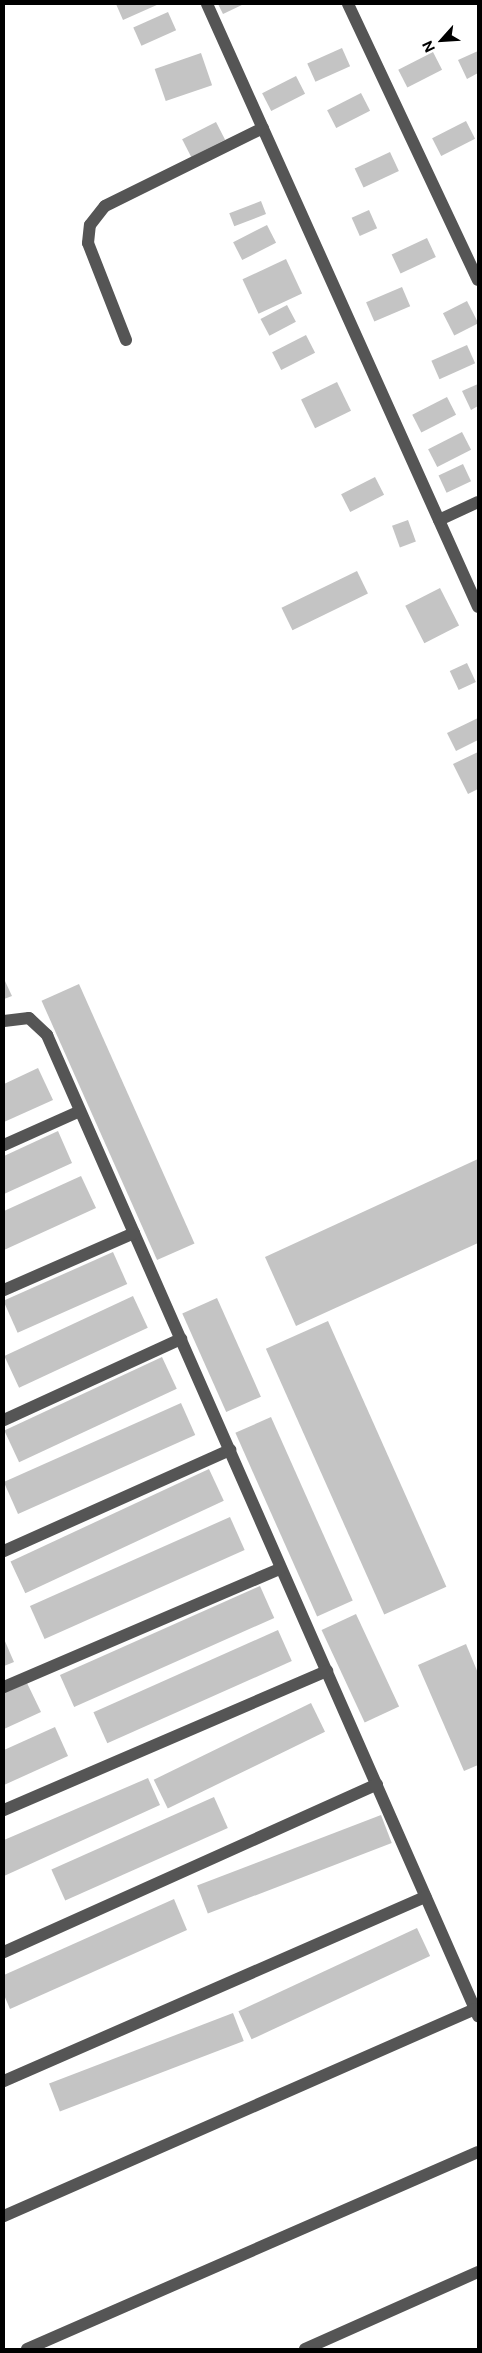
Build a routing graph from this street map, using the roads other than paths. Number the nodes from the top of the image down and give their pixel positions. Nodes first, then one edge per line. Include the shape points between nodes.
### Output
1 (207, 4) edge
2 (348, 4) edge
3 (263, 128) junction
4 (478, 280) edge
5 (126, 340) dead end
6 (478, 502) edge
7 (439, 520) junction
8 (478, 607) edge
9 (4, 1021) edge
10 (80, 1111) junction
11 (4, 1145) edge
12 (134, 1233) junction
13 (4, 1290) edge
14 (181, 1340) junction
15 (4, 1420) edge
16 (230, 1450) junction
17 (4, 1552) edge
18 (281, 1568) junction
19 (327, 1671) junction
20 (4, 1688) edge
21 (377, 1784) junction
22 (4, 1810) edge
23 (426, 1897) junction
24 (4, 1952) edge
25 (477, 2013) edge
26 (4, 2081) edge
27 (478, 2152) edge
28 (4, 2216) edge
29 (478, 2272) edge
30 (27, 2349) edge
31 (305, 2349) edge

1 - 3 street
2 - 4 street
3 - 5 street via 105,206 90,225 88,243
3 - 7 street
6 - 7 street
7 - 8 street
9 - 10 street via 17,1016 39,1024
10 - 11 street
10 - 12 street
12 - 13 street
12 - 14 street
14 - 15 street
14 - 16 street
16 - 17 street
16 - 18 street
18 - 19 street
18 - 20 street
19 - 21 street
19 - 22 street
21 - 23 street
21 - 24 street
23 - 25 street
23 - 26 street
25 - 28 street
27 - 30 street
29 - 31 street

